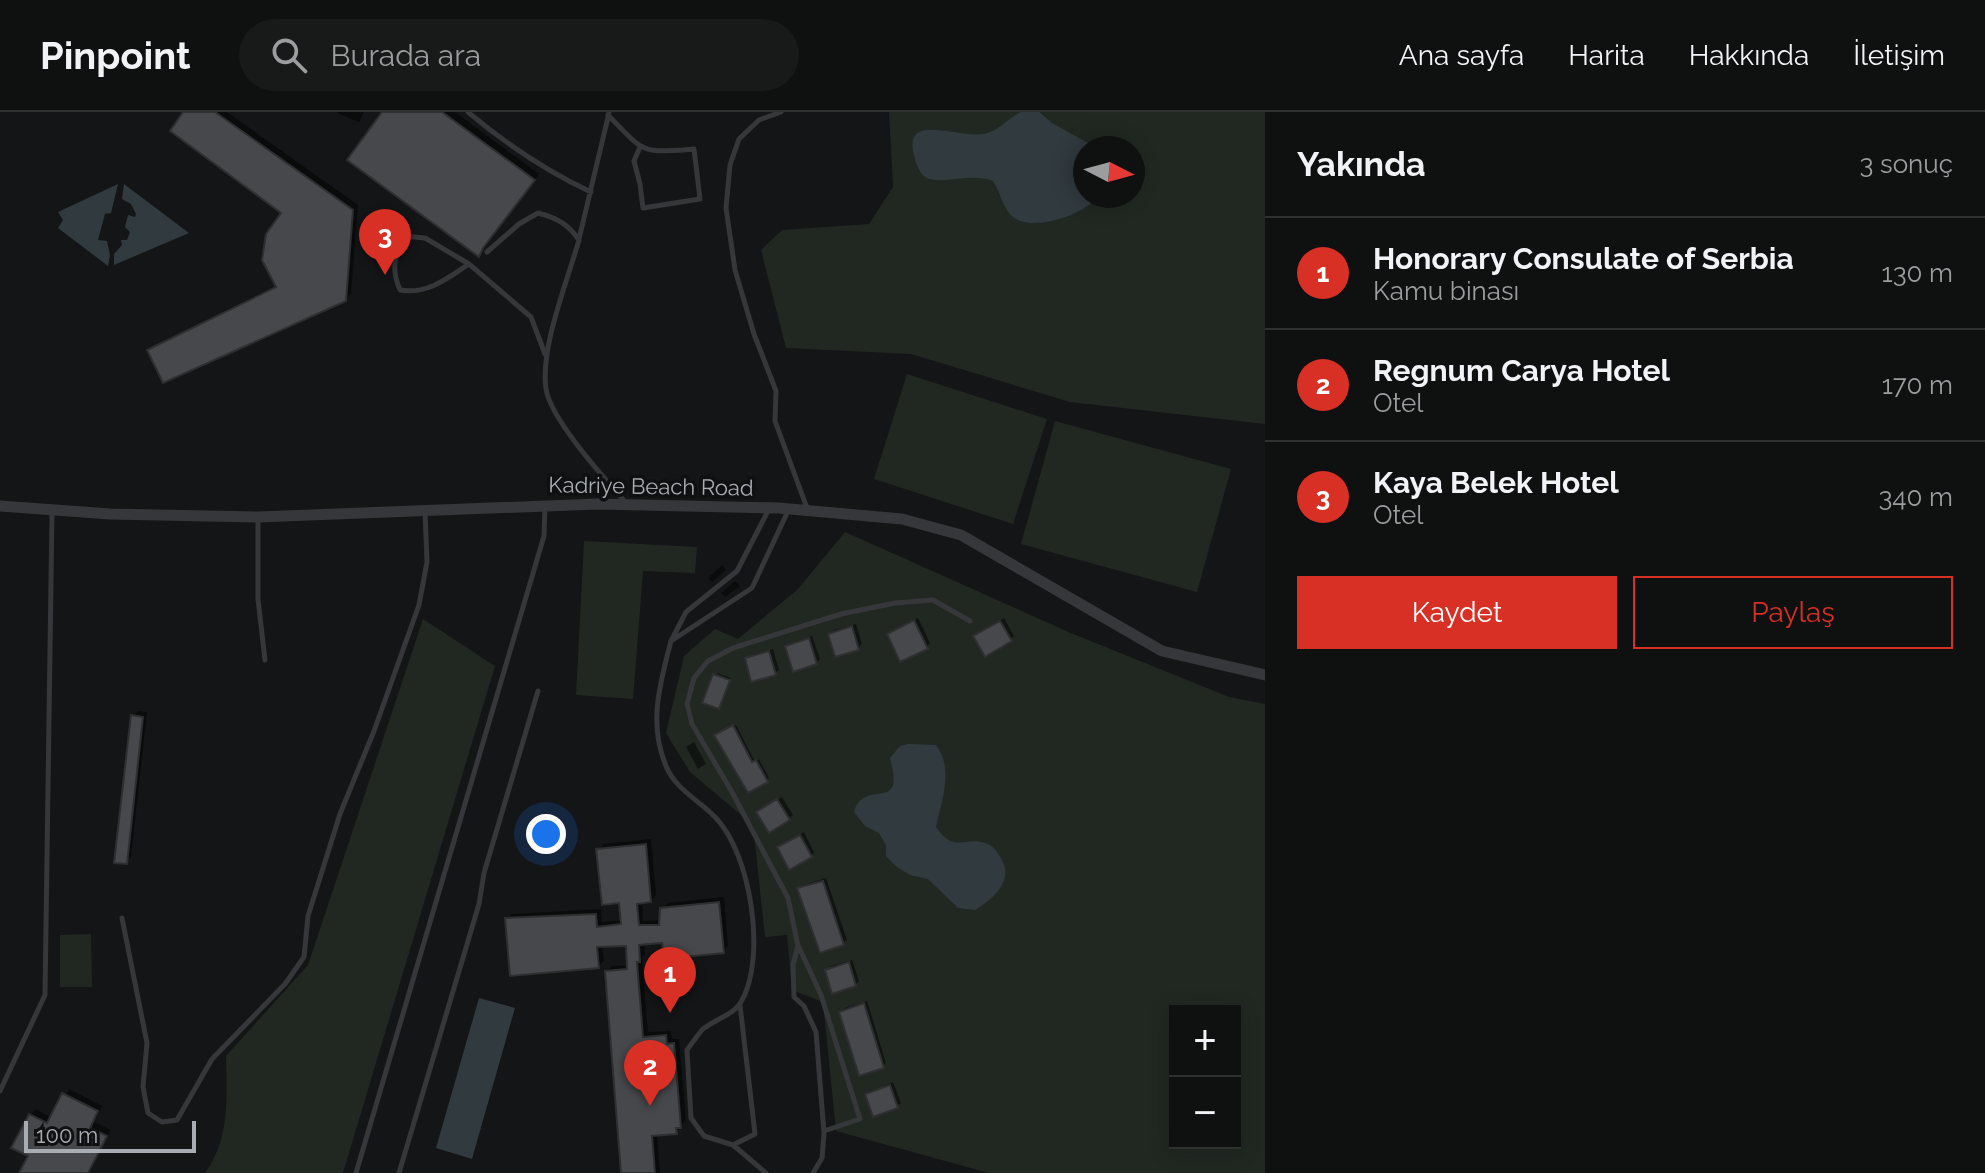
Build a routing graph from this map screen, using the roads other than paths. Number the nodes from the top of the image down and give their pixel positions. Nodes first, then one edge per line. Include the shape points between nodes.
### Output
1 (468, 112) edge
2 (781, 112) edge
3 (609, 114) edge
4 (640, 147) junction
5 (591, 192) junction
6 (579, 240) junction
7 (487, 252) dead end
8 (469, 264) junction
9 (546, 357) junction
10 (545, 504) junction
11 (627, 505) junction
12 (0, 506) edge
13 (770, 508) junction
14 (789, 509) junction
15 (425, 510) junction
16 (52, 511) junction
17 (807, 511) junction
18 (258, 517) junction
19 (970, 621) dead end
20 (671, 641) junction
21 (265, 660) dead end
22 (1265, 675) edge
23 (538, 691) dead end
24 (122, 918) dead end
25 (798, 946) junction
26 (740, 1005) junction
27 (0, 1091) edge
28 (824, 1131) junction
29 (733, 1145) junction
30 (356, 1173) edge
31 (399, 1173) edge
32 (766, 1173) edge
33 (813, 1173) edge

1 - 5 lane via 552,174
2 - 17 lane via 759,120 739,139 730,165 726,208 735,270 776,391 775,421
3 - 4 lane
3 - 5 lane
4 - 4 lane via 650,153 694,149 700,199 643,208 634,161
5 - 6 lane
6 - 7 lane via 570,227 538,213
6 - 9 lane
8 - 8 lane via 416,293 400,290 393,273 405,236 425,238
8 - 9 lane via 531,317
9 - 11 lane via 546,392 566,430
10 - 11 street, Kadriye Beach Road
10 - 15 street, Kadriye Beach Road
10 - 30 lane via 544,536
11 - 13 street, Kadriye Beach Road
12 - 16 street, Kadriye Beach Road
13 - 14 street, Kadriye Beach Road
13 - 20 lane via 737,571 686,612
14 - 17 street, Kadriye Beach Road
14 - 20 lane via 752,588
15 - 18 street, Kadriye Beach Road
15 - 24 lane via 427,562 419,605 340,814 308,916 304,957 212,1059 177,1120 162,1122 148,1113 143,1087 147,1043
16 - 18 street, Kadriye Beach Road
16 - 27 lane via 45,995
17 - 22 street, Kadriye Beach Road via 902,519 961,535 1162,651
18 - 21 lane via 258,599
19 - 25 lane via 933,600 841,614 733,648 708,661 694,678 687,704 692,724 788,898
20 - 26 lane via 657,697 657,729 666,766 678,785 718,820 739,855 754,923 752,976
23 - 31 lane
25 - 28 lane via 794,997 816,1032
25 - 28 lane via 821,995 860,1119
26 - 29 lane via 755,1134
26 - 29 lane via 703,1029 687,1050 691,1118 704,1136
28 - 33 lane via 822,1158
29 - 32 lane

